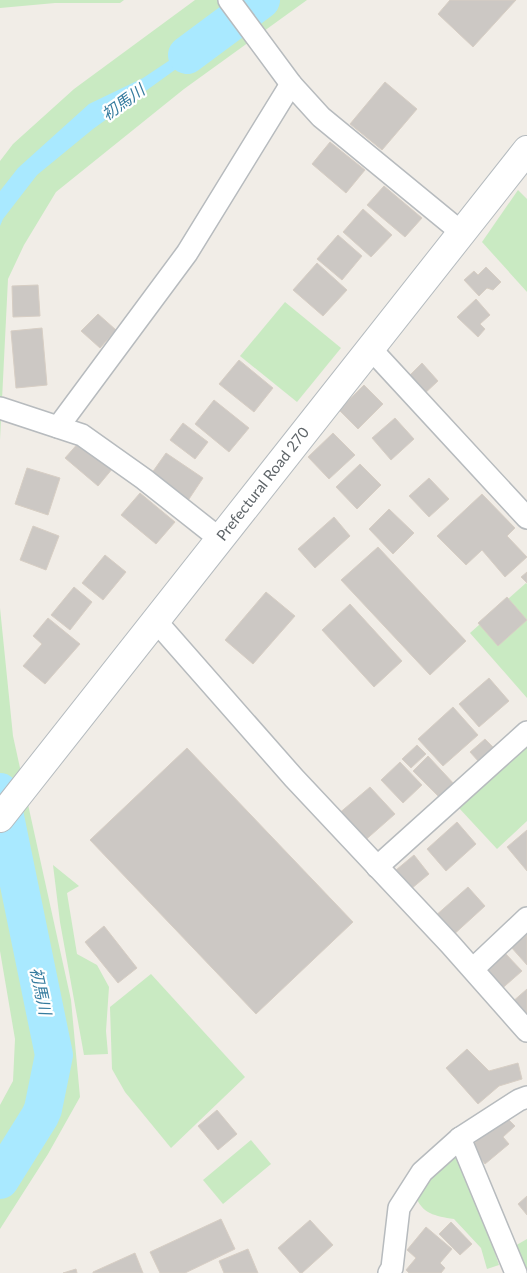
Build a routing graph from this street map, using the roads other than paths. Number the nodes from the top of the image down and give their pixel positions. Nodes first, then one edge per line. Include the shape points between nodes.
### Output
1 (228, 0) edge
2 (291, 84) junction
3 (527, 150) edge
4 (460, 232) junction
5 (370, 348) junction
6 (3, 409) edge
7 (58, 427) junction
8 (527, 518) edge
9 (220, 539) junction
10 (155, 620) junction
11 (527, 732) edge
12 (0, 818) edge
13 (377, 867) junction
14 (527, 918) edge
15 (473, 969) junction
16 (527, 1031) edge
17 (524, 1102) edge
18 (460, 1138) junction
19 (389, 1273) edge
20 (516, 1273) edge

1 - 2 street
2 - 4 street via 321,117
2 - 7 street via 187,253
3 - 4 main road, Prefectural Road 270
4 - 5 main road, Prefectural Road 270
5 - 8 street
5 - 9 main road, Prefectural Road 270
6 - 7 street
7 - 9 street via 82,435
9 - 10 main road, Prefectural Road 270
10 - 12 main road, Prefectural Road 270
10 - 13 street
11 - 13 street
13 - 15 street
14 - 15 street
15 - 16 street
17 - 18 street
18 - 19 street via 422,1172 399,1208
18 - 20 street

